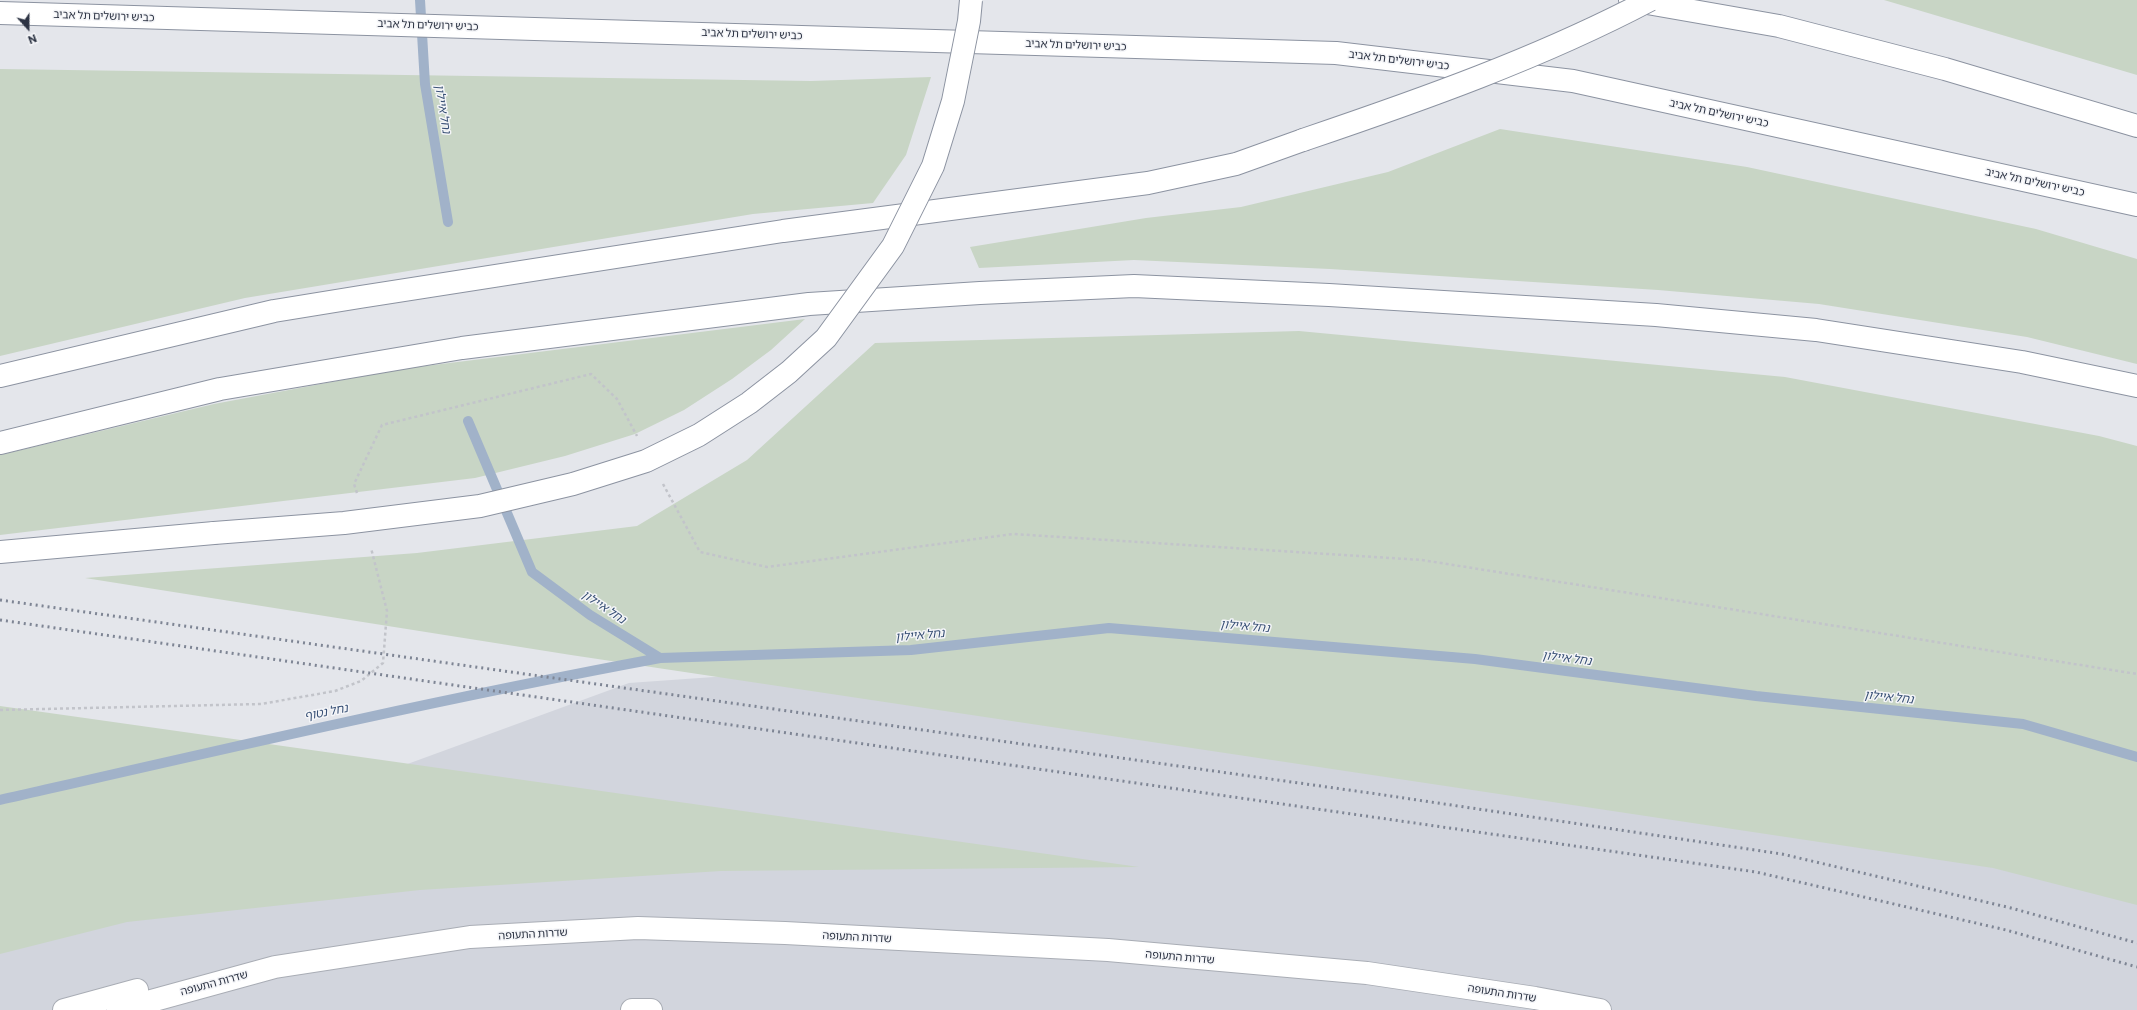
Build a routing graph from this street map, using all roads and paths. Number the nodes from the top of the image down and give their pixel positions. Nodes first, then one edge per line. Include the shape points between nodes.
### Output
1 (971, 0) edge
2 (1630, 0) edge
3 (1650, 0) edge
4 (0, 13) edge
5 (2137, 126) edge
6 (2137, 205) edge
7 (0, 376) edge
8 (2137, 386) edge
9 (640, 441) dead end
10 (0, 443) edge
11 (662, 482) dead end
12 (358, 499) dead end
13 (370, 544) dead end
14 (0, 552) edge
15 (2137, 674) edge
16 (0, 710) edge
17 (275, 967) junction
18 (64, 1010) edge
19 (118, 1010) edge
20 (632, 1010) edge
21 (651, 1010) edge
22 (1600, 1010) edge

1 - 14 main road, bridge via 953,101 933,166 893,246 826,338 790,372 699,436 646,461 573,484 480,506 344,523
2 - 5 main road via 1779,26 1945,69
3 - 7 main road, bridge via 1615,18 1496,69 1375,116 1236,164 1148,183 783,231 274,311
4 - 6 main road, כביש ירושלים תל אביב via 1336,53 1573,81
8 - 10 main road via 2022,362 1816,330 1648,315 1134,286 808,304 462,348 220,389
9 - 12 path via 617,399 591,374 382,425 354,484
11 - 15 path via 700,552 767,567 1013,534 1422,560
13 - 16 path via 387,611 383,663 361,681 328,692 261,704
17 - 18 main road via 156,984
17 - 19 main road, שדרות התעופה
17 - 22 main road, שדרות התעופה via 470,937 638,928 1108,950 1367,973
20 - 21 main road

